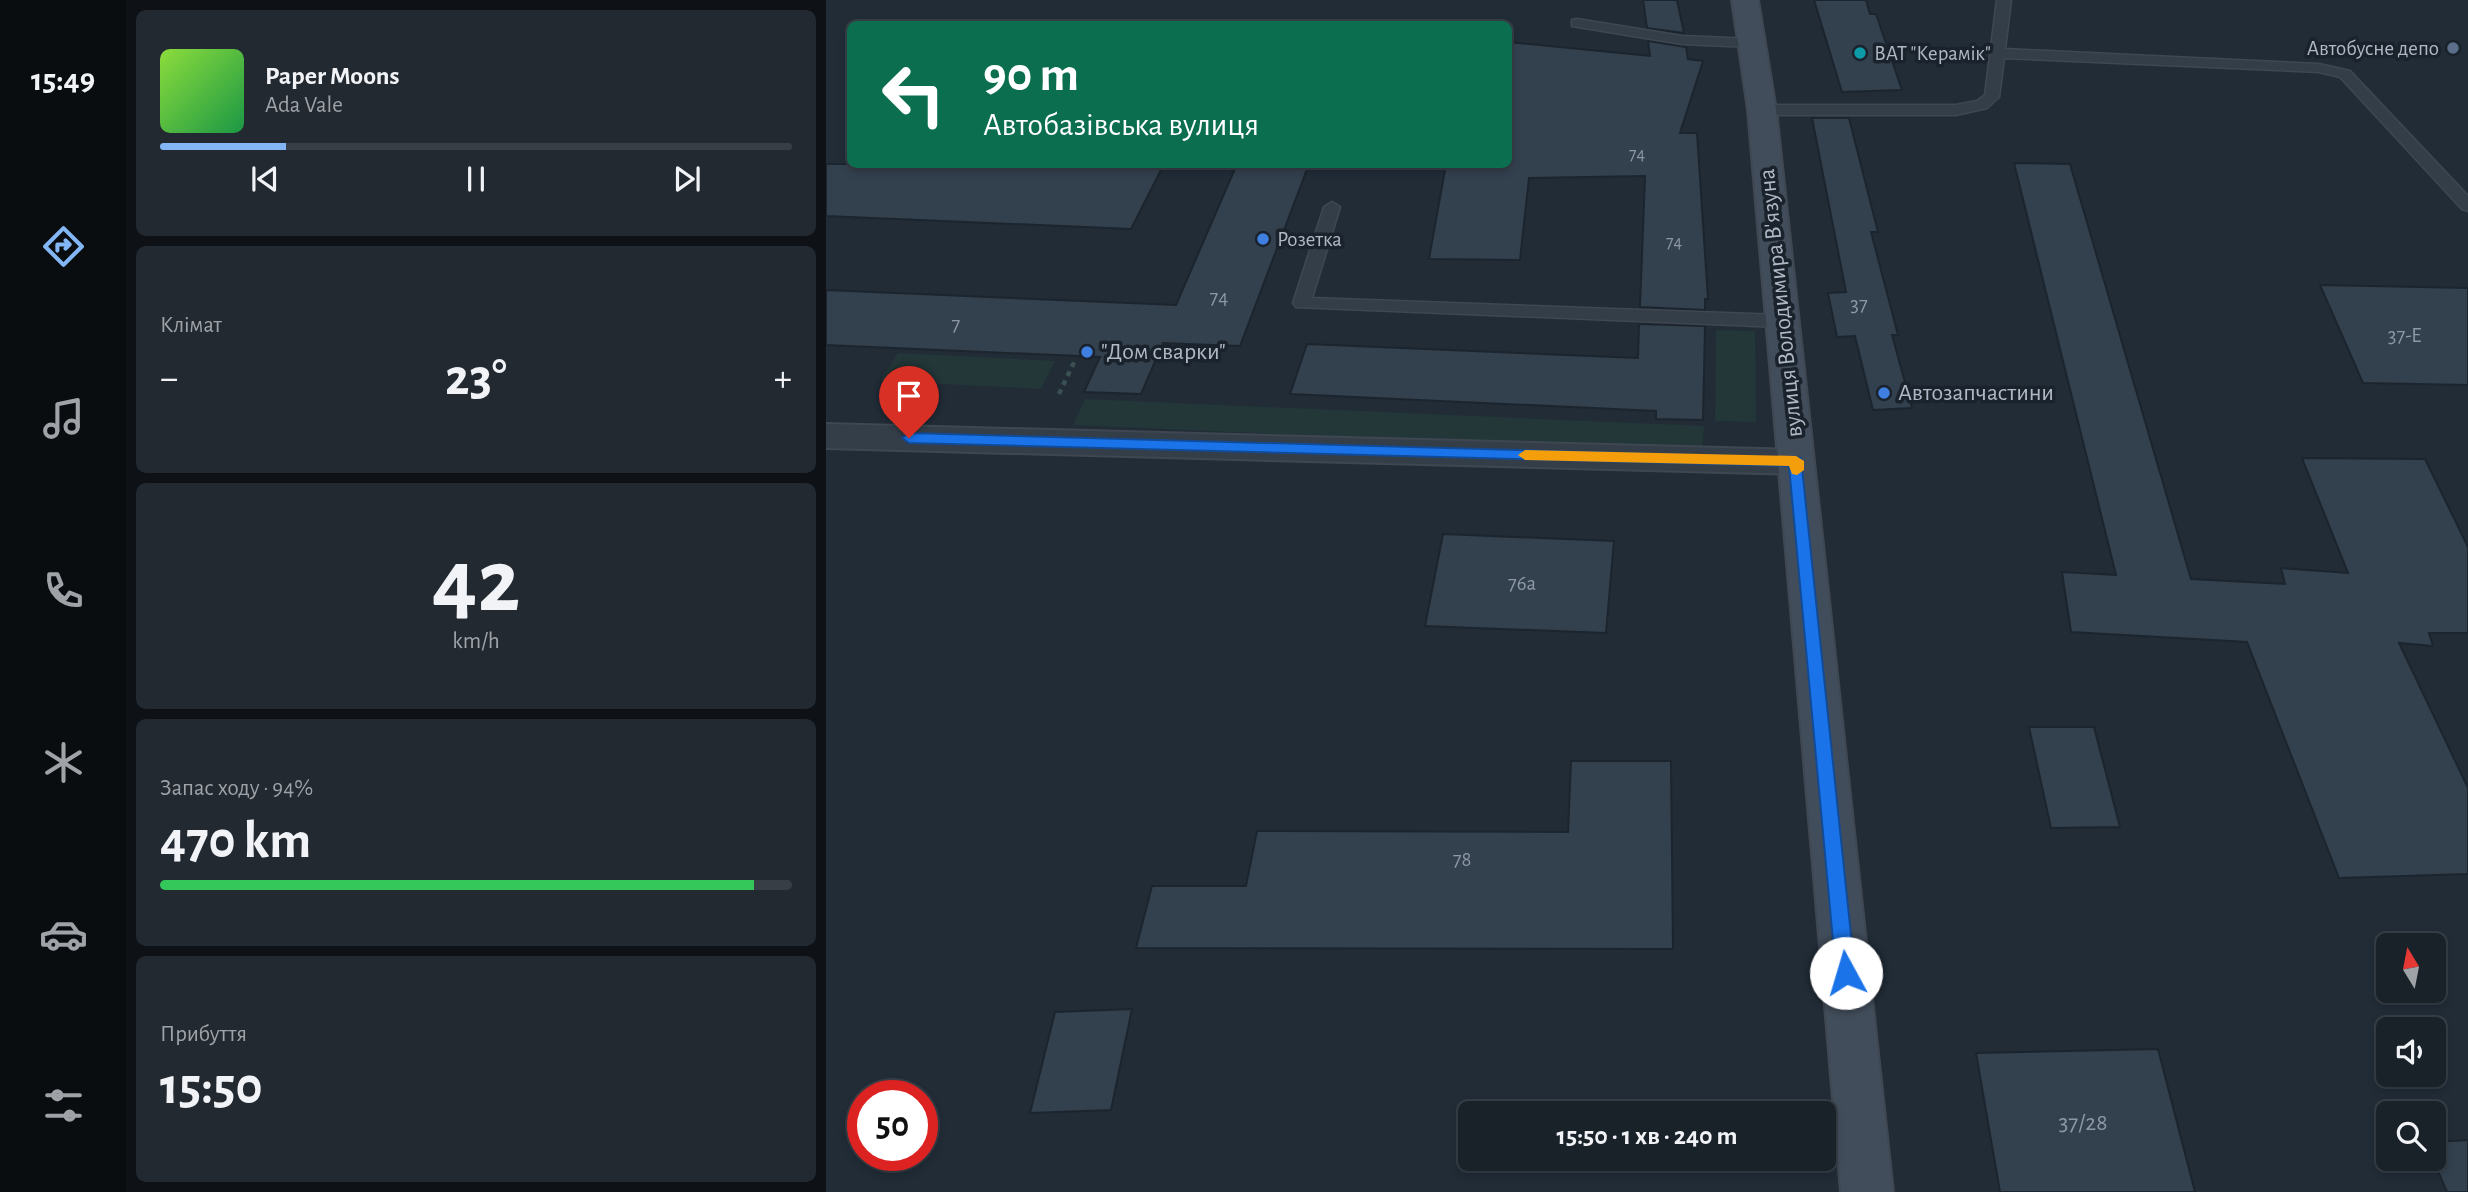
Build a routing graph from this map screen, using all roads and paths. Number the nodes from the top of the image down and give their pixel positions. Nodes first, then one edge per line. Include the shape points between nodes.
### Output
1 (1745, 0) edge
2 (2004, 0) edge
3 (1577, 23) dead end
4 (1752, 43) junction
5 (1998, 53) junction
6 (1762, 110) junction
7 (2468, 206) edge
8 (1332, 207) dead end
9 (1783, 320) junction
10 (1076, 358) dead end
11 (1059, 394) dead end
12 (826, 436) edge
13 (1796, 461) junction
14 (1867, 1192) edge

1 - 4 main road, вулиця Володимира В'язуна
2 - 5 lane
3 - 4 lane via 1682,40
4 - 6 main road, вулиця Володимира В'язуна
5 - 6 lane via 1992,97 1982,105 1956,110
5 - 7 lane via 2319,68 2345,74
6 - 9 main road, вулиця Володимира В'язуна
8 - 9 lane via 1302,303
9 - 13 main road, вулиця Володимира В'язуна
10 - 11 path
12 - 13 street
13 - 14 main road, вулиця Володимира В'язуна

